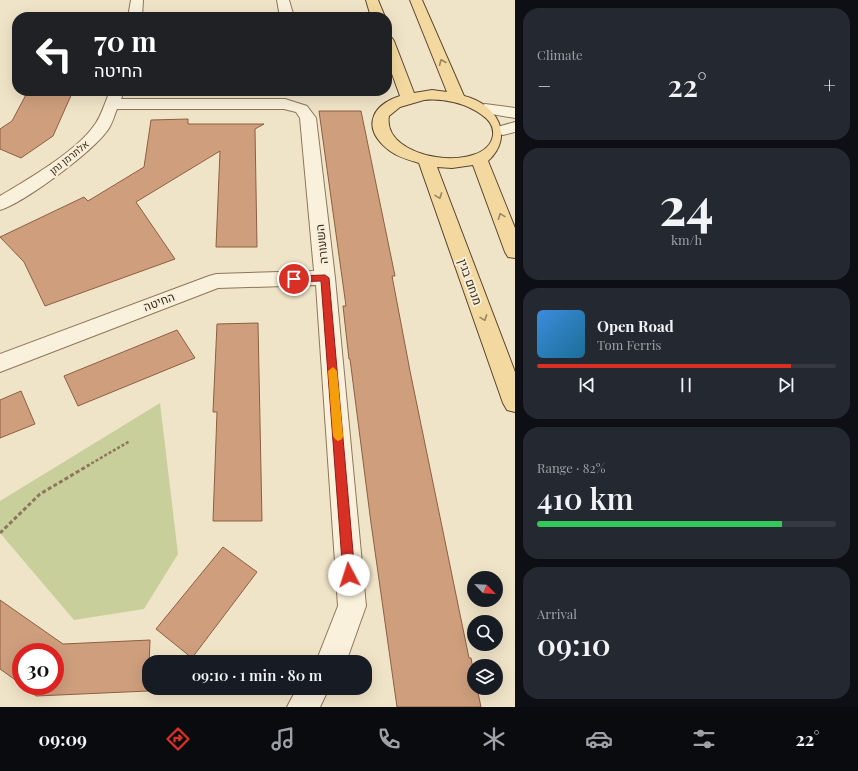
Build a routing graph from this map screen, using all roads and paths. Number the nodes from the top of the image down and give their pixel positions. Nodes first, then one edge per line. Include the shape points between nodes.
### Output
1 (137, 0) edge
2 (283, 0) edge
3 (372, 0) edge
4 (416, 0) edge
5 (136, 12) edge
6 (286, 12) edge
7 (376, 12) edge
8 (392, 55) edge
9 (115, 97) edge
10 (408, 98) junction
11 (457, 98) junction
12 (485, 109) junction
13 (515, 113) edge
14 (509, 129) edge
15 (479, 159) junction
16 (426, 160) junction
17 (0, 204) edge
18 (515, 252) edge
19 (325, 278) junction
20 (0, 363) edge
21 (515, 403) edge
22 (130, 441) dead end
23 (0, 533) edge
24 (334, 655) edge
25 (310, 695) edge
26 (303, 707) edge

1 - 5 street
2 - 6 street
3 - 7 main road
11 -> 4 main road
8 - 10 main road
9 - 17 street, אלתרמן נתן via 101,129 78,152 31,186
9 - 19 street, השעורה via 285,104 302,109 308,118
10 - 11 main road via 432,95
10 - 16 main road via 386,108 380,118 380,128 386,140 398,150
11 - 12 main road
12 - 13 street
12 - 14 main road
14 - 15 main road via 494,152
15 - 16 main road via 460,163
18 -> 15 main road
16 -> 21 main road, מנחם בגין
19 - 20 street, החיטה via 216,281
19 - 24 street, השעורה via 352,606
22 - 23 path via 40,494
25 - 26 street

